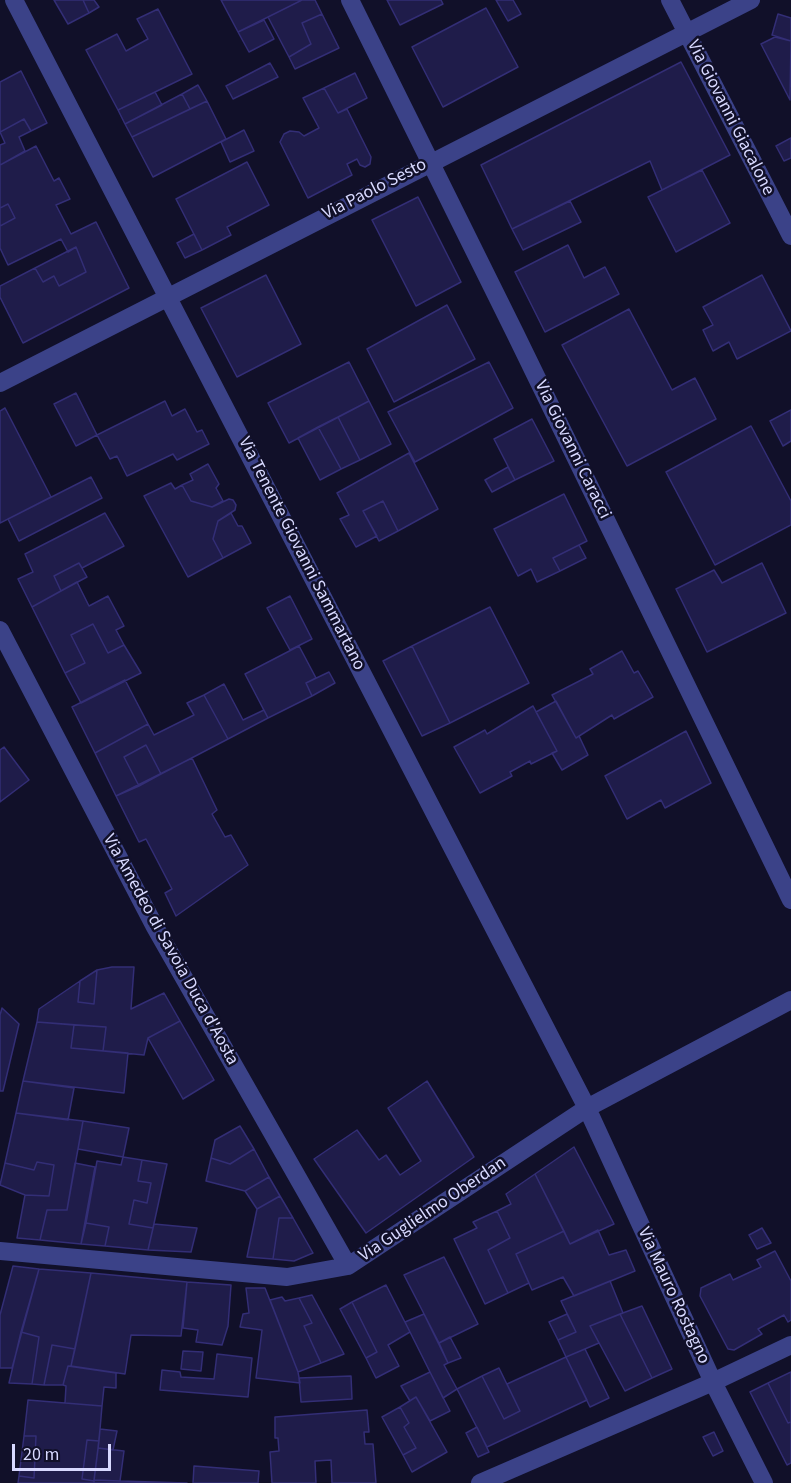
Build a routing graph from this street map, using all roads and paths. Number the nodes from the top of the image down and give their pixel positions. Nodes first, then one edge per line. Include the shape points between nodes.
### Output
1 (14, 0) edge
2 (350, 0) edge
3 (670, 0) edge
4 (750, 0) edge
5 (686, 33) junction
6 (430, 162) junction
7 (791, 236) edge
8 (168, 296) junction
9 (0, 382) edge
10 (0, 630) edge
11 (791, 900) edge
12 (791, 1000) edge
13 (586, 1108) junction
14 (0, 1251) edge
15 (348, 1266) junction
16 (791, 1346) edge
17 (713, 1382) junction
18 (480, 1483) edge
19 (764, 1483) edge

1 - 8 street, Via Tenente Giovanni Sammartano
2 - 6 street, Via Giovanni Caracci
3 - 5 street, Via Giovanni Giacalone
4 - 5 street, Via Paolo Sesto
5 - 6 street, Via Paolo Sesto
5 - 7 street, Via Giovanni Giacalone
6 - 8 street, Via Paolo Sesto
6 - 11 street, Via Giovanni Caracci
8 - 9 street, Via Paolo Sesto
8 - 13 street, Via Tenente Giovanni Sammartano
10 - 15 street, Via Amedeo di Savoia Duca d'Aosta via 155,927
12 - 13 street, Via Guglielmo Oberdan
13 - 15 street, Via Guglielmo Oberdan
13 - 17 street, Via Mauro Rostagno
14 - 15 street, Via Guglielmo Oberdan via 287,1277
16 - 17 street
17 - 18 street
17 - 19 street, Via Mauro Rostagno

